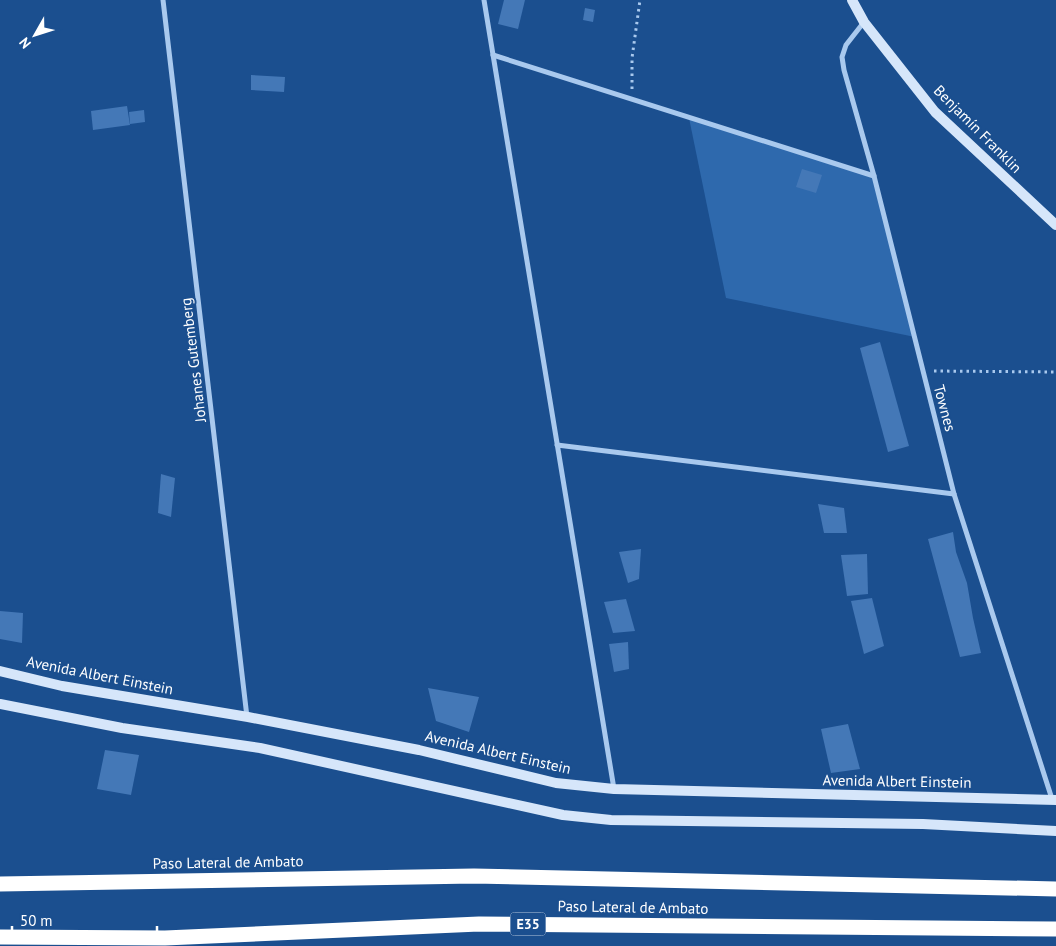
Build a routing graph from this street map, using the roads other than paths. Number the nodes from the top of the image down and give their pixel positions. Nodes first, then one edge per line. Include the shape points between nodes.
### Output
1 (163, 0) edge
2 (484, 0) edge
3 (852, 0) edge
4 (864, 22) junction
5 (493, 55) junction
6 (874, 176) junction
7 (1056, 225) edge
8 (557, 446) junction
9 (954, 494) junction
10 (0, 671) edge
11 (0, 704) edge
12 (248, 717) junction
13 (614, 789) junction
14 (1054, 800) edge
15 (1056, 831) edge
16 (0, 884) edge
17 (1056, 889) edge
18 (1056, 929) edge
19 (0, 937) edge

1 - 12 street, Johanes Gutemberg
2 - 5 street
3 - 4 street, Benjamín Franklin
4 - 6 street, Townes via 846,45 842,57
4 - 7 street, Benjamín Franklin via 935,112
5 - 6 street
5 - 8 street
6 - 9 street, Townes
8 - 9 street
8 - 13 street
9 - 14 street, Townes
10 - 12 street, Avenida Albert Einstein via 62,686
11 - 15 street via 122,728 260,748 563,815 610,820 923,824
12 - 13 street, Avenida Albert Einstein via 419,750 556,783
13 - 14 street, Avenida Albert Einstein
16 - 17 highway, Paso Lateral de Ambato via 474,876
18 - 19 highway, Paso Lateral de Ambato / E35 via 479,924 165,938

